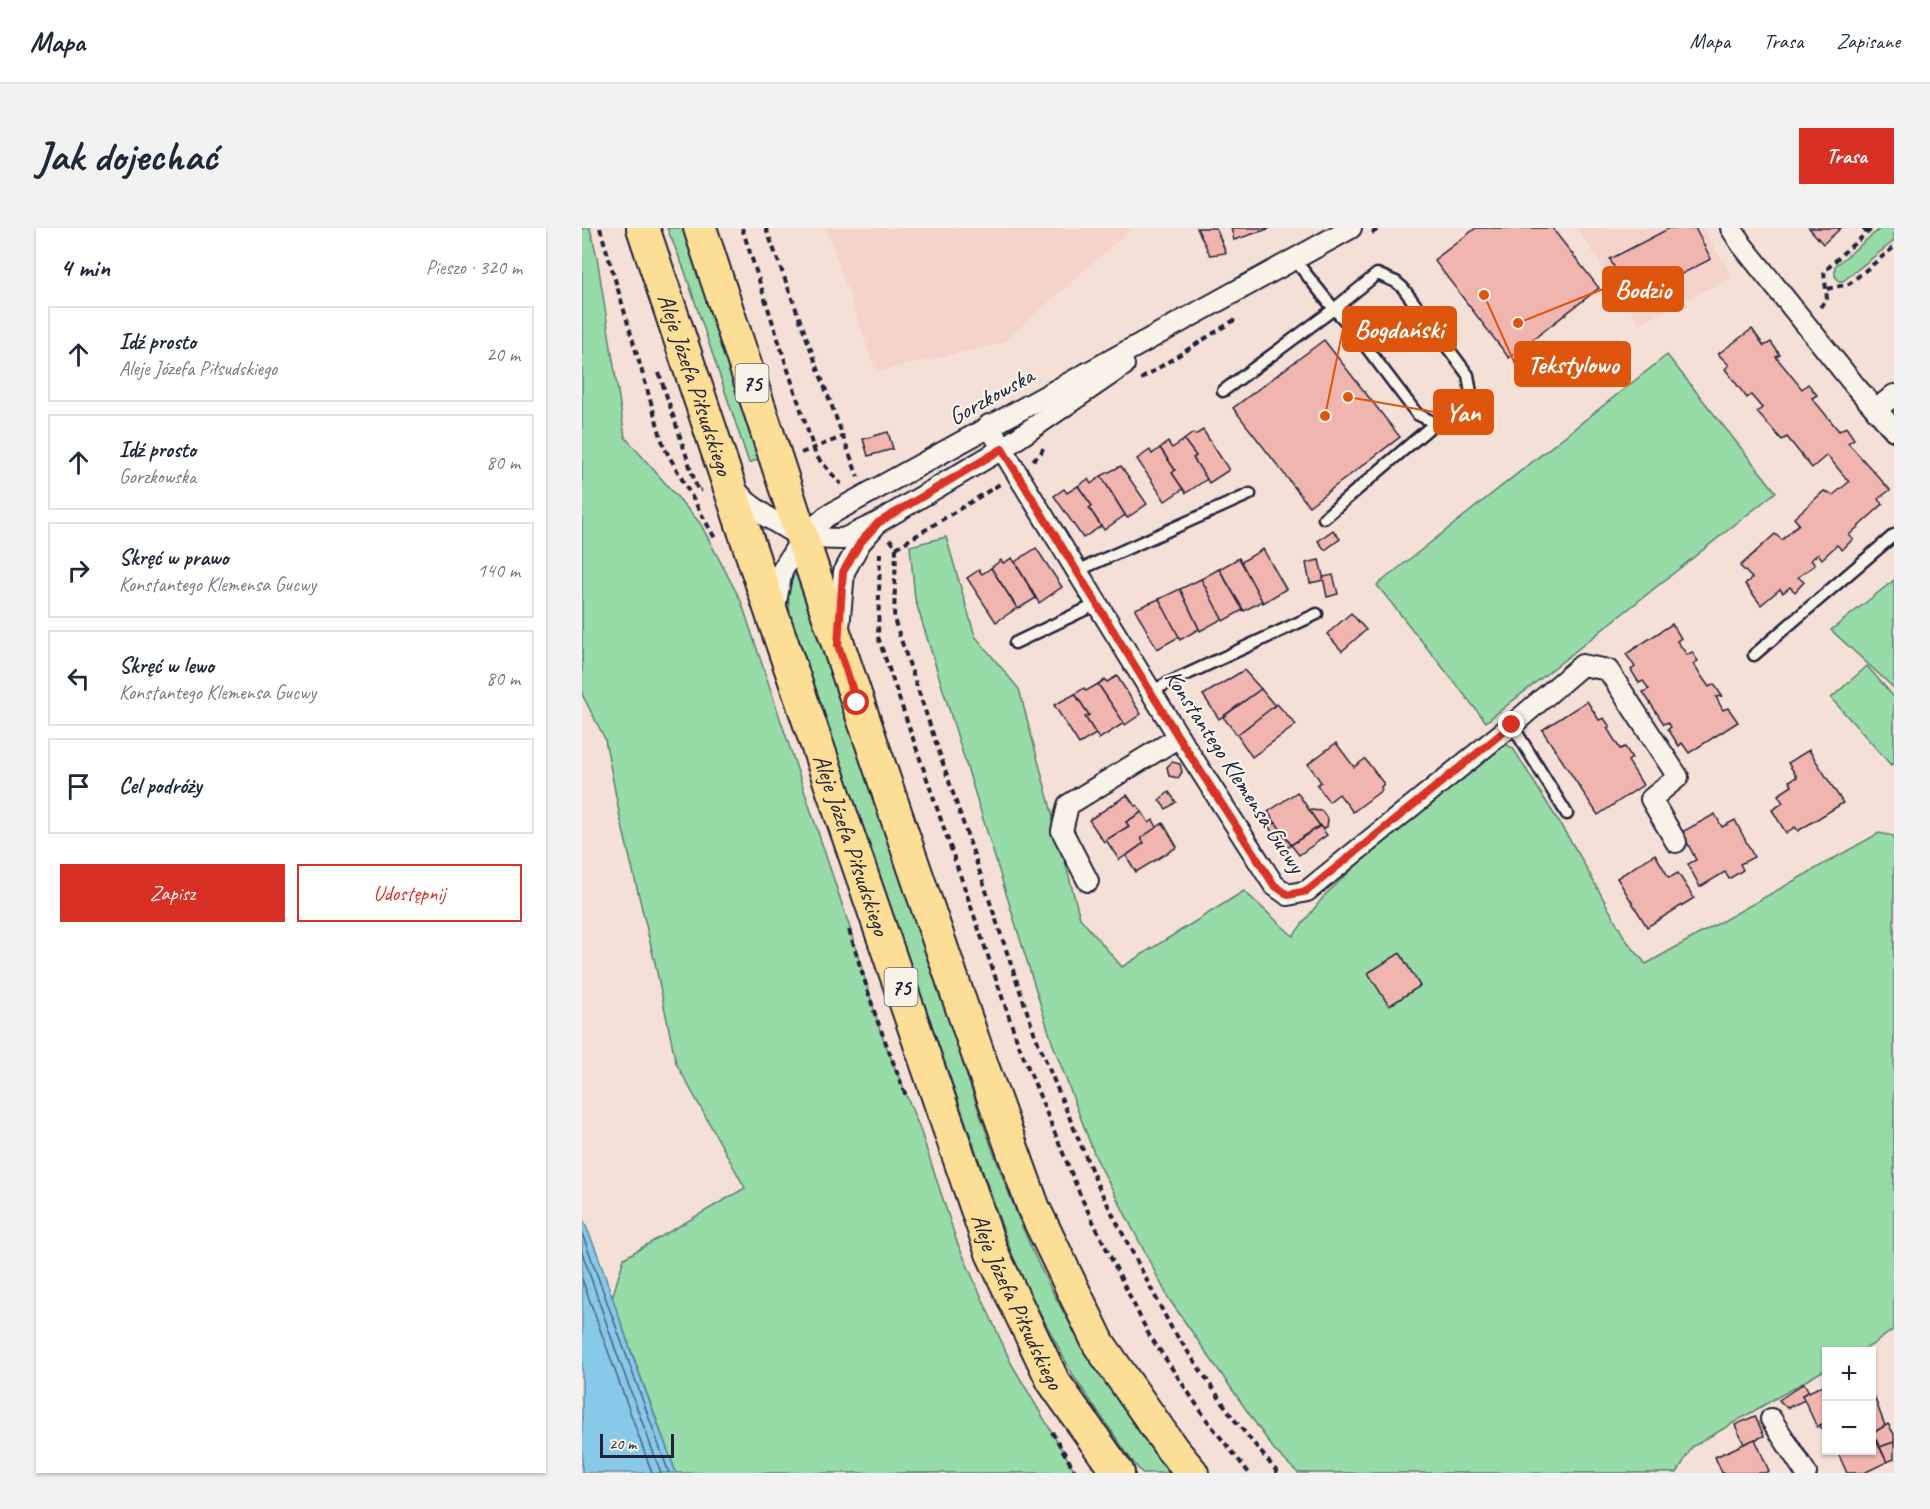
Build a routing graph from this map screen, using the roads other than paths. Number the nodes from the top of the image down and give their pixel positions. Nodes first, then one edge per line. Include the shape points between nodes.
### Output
1 (643, 228) edge
2 (700, 228) edge
3 (1351, 228) edge
4 (1731, 228) edge
5 (1294, 259) junction
6 (1210, 306) junction
7 (1334, 309) junction
8 (1223, 391) dead end
9 (1894, 395) edge
10 (1876, 410) junction
11 (1435, 423) junction
12 (989, 425) junction
13 (1894, 430) edge
14 (1002, 449) junction
15 (727, 481) junction
16 (1250, 494) dead end
17 (791, 504) junction
18 (827, 516) junction
19 (1324, 518) dead end
20 (878, 523) junction
21 (1894, 534) edge
22 (802, 538) junction
23 (1077, 571) junction
24 (1097, 604) junction
25 (1317, 614) dead end
26 (773, 617) junction
27 (1015, 643) dead end
28 (838, 645) junction
29 (1754, 655) dead end
30 (1151, 692) junction
31 (1512, 725) junction
32 (1179, 738) junction
33 (1567, 814) dead end
34 (1676, 842) dead end
35 (1088, 880) dead end
36 (1771, 1419) dead end
37 (1118, 1473) edge
38 (1192, 1473) edge
39 (1806, 1473) edge

1 - 15 main road, Aleje Józefa Piłsudskiego / 75
2 - 17 main road, Aleje Józefa Piłsudskiego / 75
3 - 5 street, Gorzkowska
4 - 10 street
5 - 6 street, Gorzkowska
5 - 7 lane
6 - 12 street, Gorzkowska
6 - 14 street, Gorzkowska
7 - 8 lane
7 - 11 lane via 1417,414
7 - 11 lane via 1377,274 1402,288 1468,375 1472,399 1461,416
9 - 10 street
10 - 13 street
11 - 19 lane
12 - 14 street, Konstantego Klemensa Gucwy
12 - 18 street, Gorzkowska
14 - 20 street, Gorzkowska
14 - 23 street, Konstantego Klemensa Gucwy
15 - 22 street via 747,502
15 - 26 main road, Aleje Józefa Piłsudskiego / 75
16 - 23 lane
17 - 18 street
17 - 22 main road, Aleje Józefa Piłsudskiego / 75
18 - 22 street, Gorzkowska
20 - 22 street, Gorzkowska via 843,539
20 - 28 street, Gorzkowska via 860,543 843,572
21 - 29 lane
22 - 26 street, Gorzkowska via 782,571
22 - 28 main road, Aleje Józefa Piłsudskiego / 75
23 - 24 street, Konstantego Klemensa Gucwy
24 - 27 lane
24 - 30 street, Konstantego Klemensa Gucwy
25 - 30 lane
26 - 37 main road, Aleje Józefa Piłsudskiego / 75 via 992,1253 1053,1380
28 - 38 main road, Aleje Józefa Piłsudskiego / 75 via 1035,1209 1099,1344
30 - 32 street, Konstantego Klemensa Gucwy
31 - 32 street, Konstantego Klemensa Gucwy via 1307,891 1288,895 1274,885
31 - 33 lane
31 - 34 street, Konstantego Klemensa Gucwy via 1582,665 1608,670 1678,777 1651,800
32 - 35 street via 1068,805 1062,831
36 - 39 street

